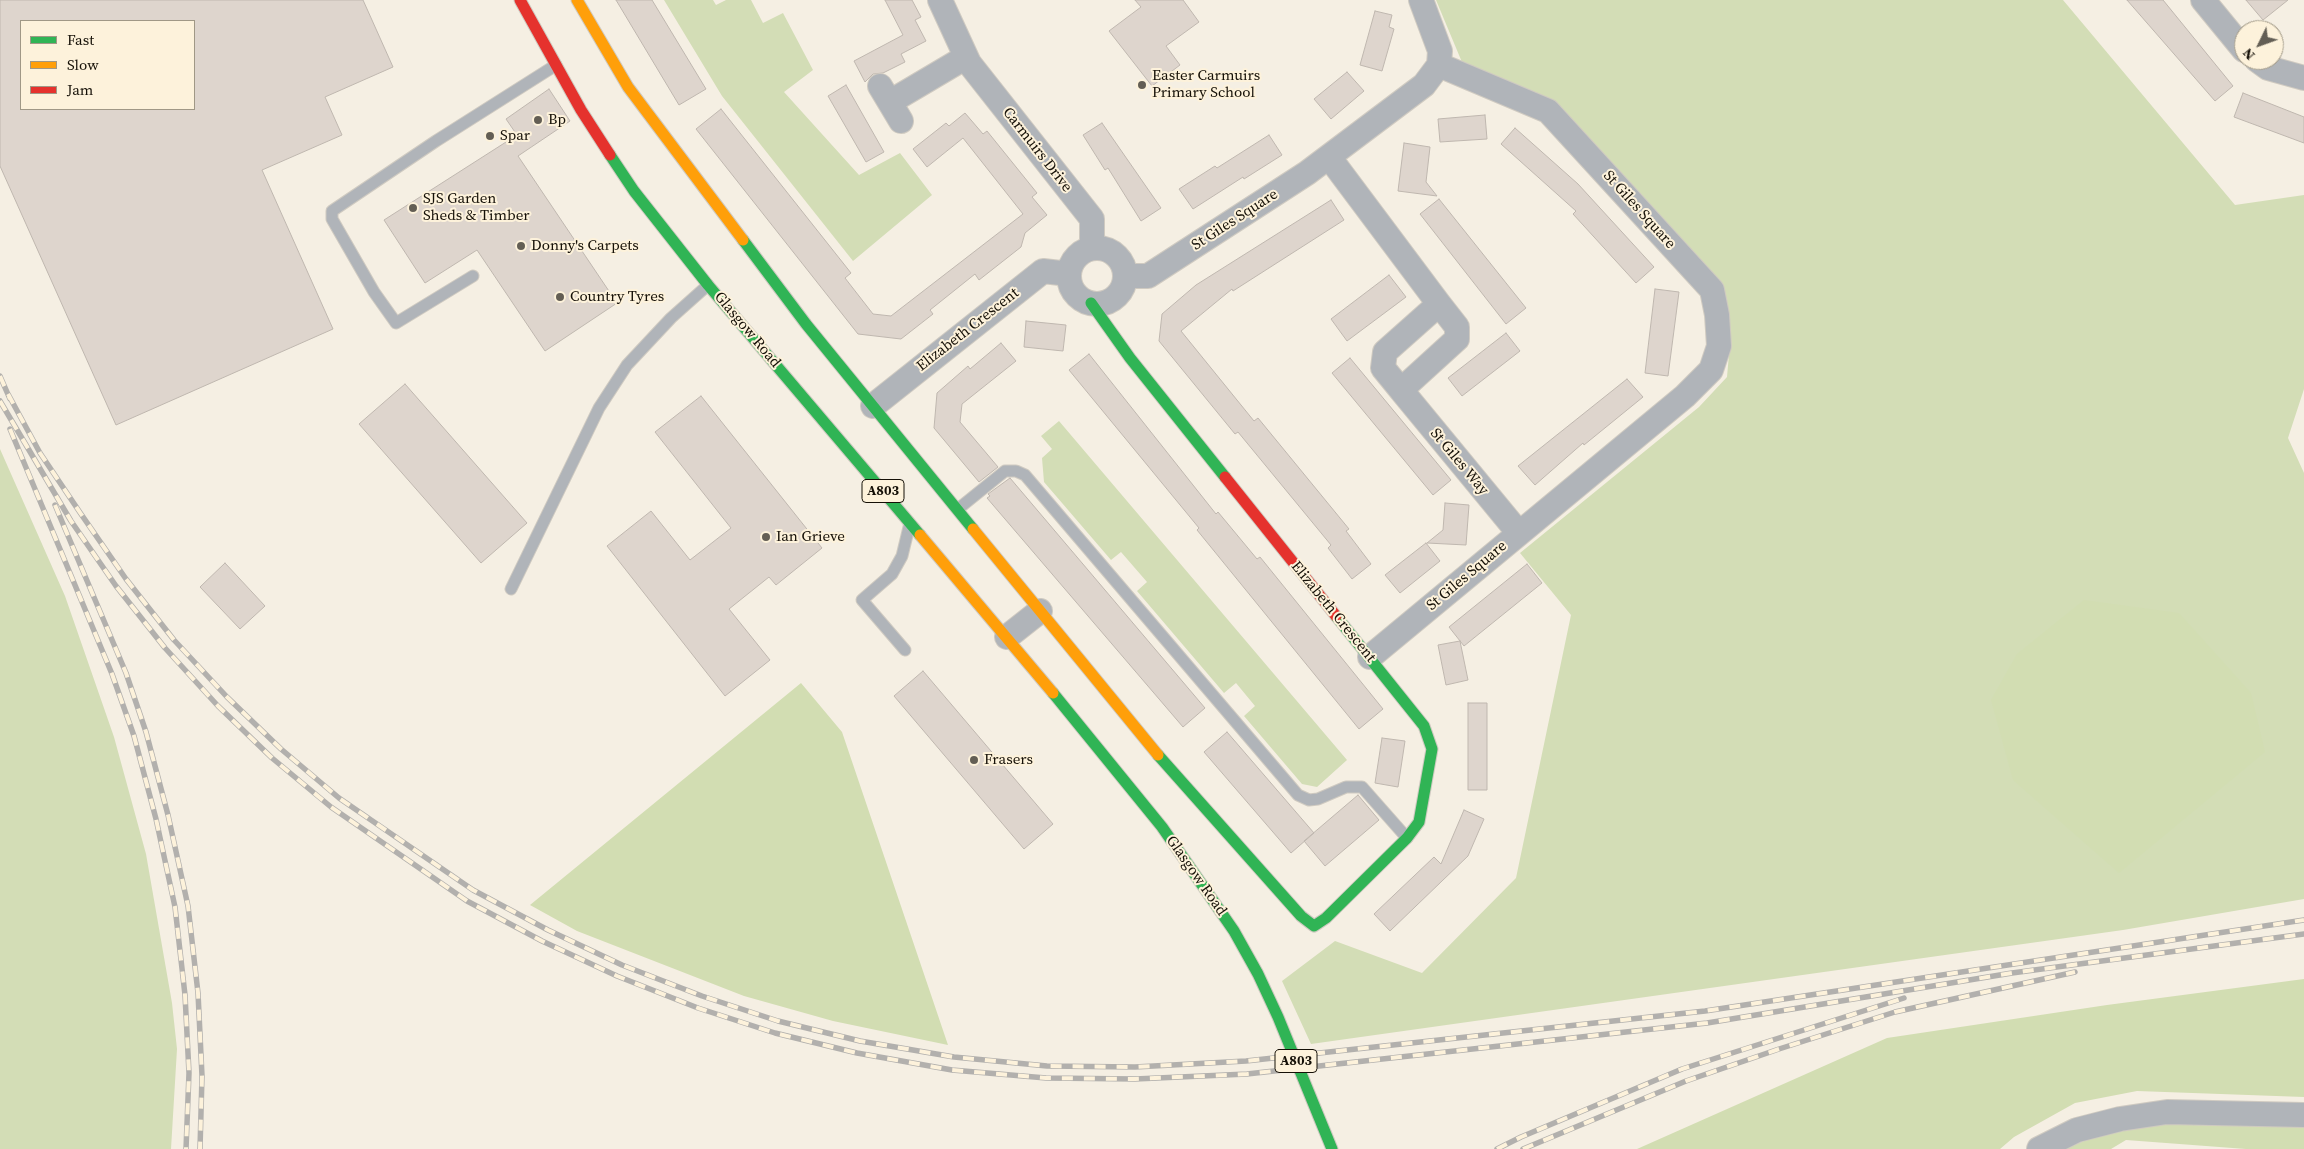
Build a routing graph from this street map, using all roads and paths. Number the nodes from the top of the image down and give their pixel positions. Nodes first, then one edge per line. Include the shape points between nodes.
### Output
1 (520, 0) edge
2 (577, 0) edge
3 (940, 0) edge
4 (1420, 0) edge
5 (2203, 0) edge
6 (2234, 38) edge
7 (966, 57) junction
8 (556, 65) junction
9 (1439, 65) junction
10 (2275, 70) edge
11 (2304, 78) edge
12 (890, 103) dead end
13 (1329, 157) junction
14 (1092, 248) junction
15 (1069, 274) junction
16 (473, 276) dead end
17 (1125, 276) junction
18 (708, 284) junction
19 (1091, 303) junction
20 (1439, 304) junction
21 (1401, 390) junction
22 (873, 406) junction
23 (958, 510) junction
24 (910, 523) junction
25 (1518, 532) junction
26 (511, 589) dead end
27 (1040, 611) junction
28 (1007, 637) junction
29 (905, 650) dead end
30 (1370, 657) junction
31 (1407, 838) junction
32 (2304, 1115) edge
33 (1332, 1149) edge
34 (2039, 1149) edge

1 - 8 street, Glasgow Road / A803
2 - 22 street via 628,87 806,324
3 - 7 street, Carmuirs Drive
4 - 9 street via 1440,51
5 - 6 street
7 - 12 street
7 - 14 street, Carmuirs Drive via 1092,219
8 - 16 lane via 332,211 332,219 396,323
8 - 18 street, Glasgow Road / A803 via 634,191
9 - 13 street, St Giles Square via 1424,85
9 - 25 street, St Giles Square via 1548,111 1712,290 1717,315 1719,346 1711,370 1685,396
10 - 11 street
13 - 17 street, St Giles Square via 1148,276
13 - 20 street
14 - 15 street via 1077,256
14 - 17 street via 1112,251 1123,265
15 - 19 street via 1072,290 1082,300
15 - 22 street, Elizabeth Crescent via 1043,271
17 - 19 street via 1121,290 1111,300 1102,304
18 - 24 street, Glasgow Road / A803
18 - 26 lane via 627,365 604,401
19 - 30 street, Elizabeth Crescent via 1130,358
20 - 21 street, St Giles Way via 1385,352 1383,368
20 - 21 street via 1457,327 1457,340
21 - 25 street, St Giles Way
22 - 23 street
23 - 27 street
23 - 31 lane via 1005,471 1025,475 1298,795 1309,800 1318,799 1346,787 1362,787
24 - 28 street, Glasgow Road / A803
24 - 29 lane via 902,556 892,574 862,600
25 - 30 street, St Giles Square
27 - 28 street
27 - 31 street, Elizabeth Crescent via 1169,769 1301,916 1314,926
28 - 33 street, Glasgow Road / A803 via 1162,828 1234,930 1278,1017
30 - 31 street, Elizabeth Crescent via 1424,726 1432,749 1419,822
32 - 34 street via 2166,1112 2077,1130

